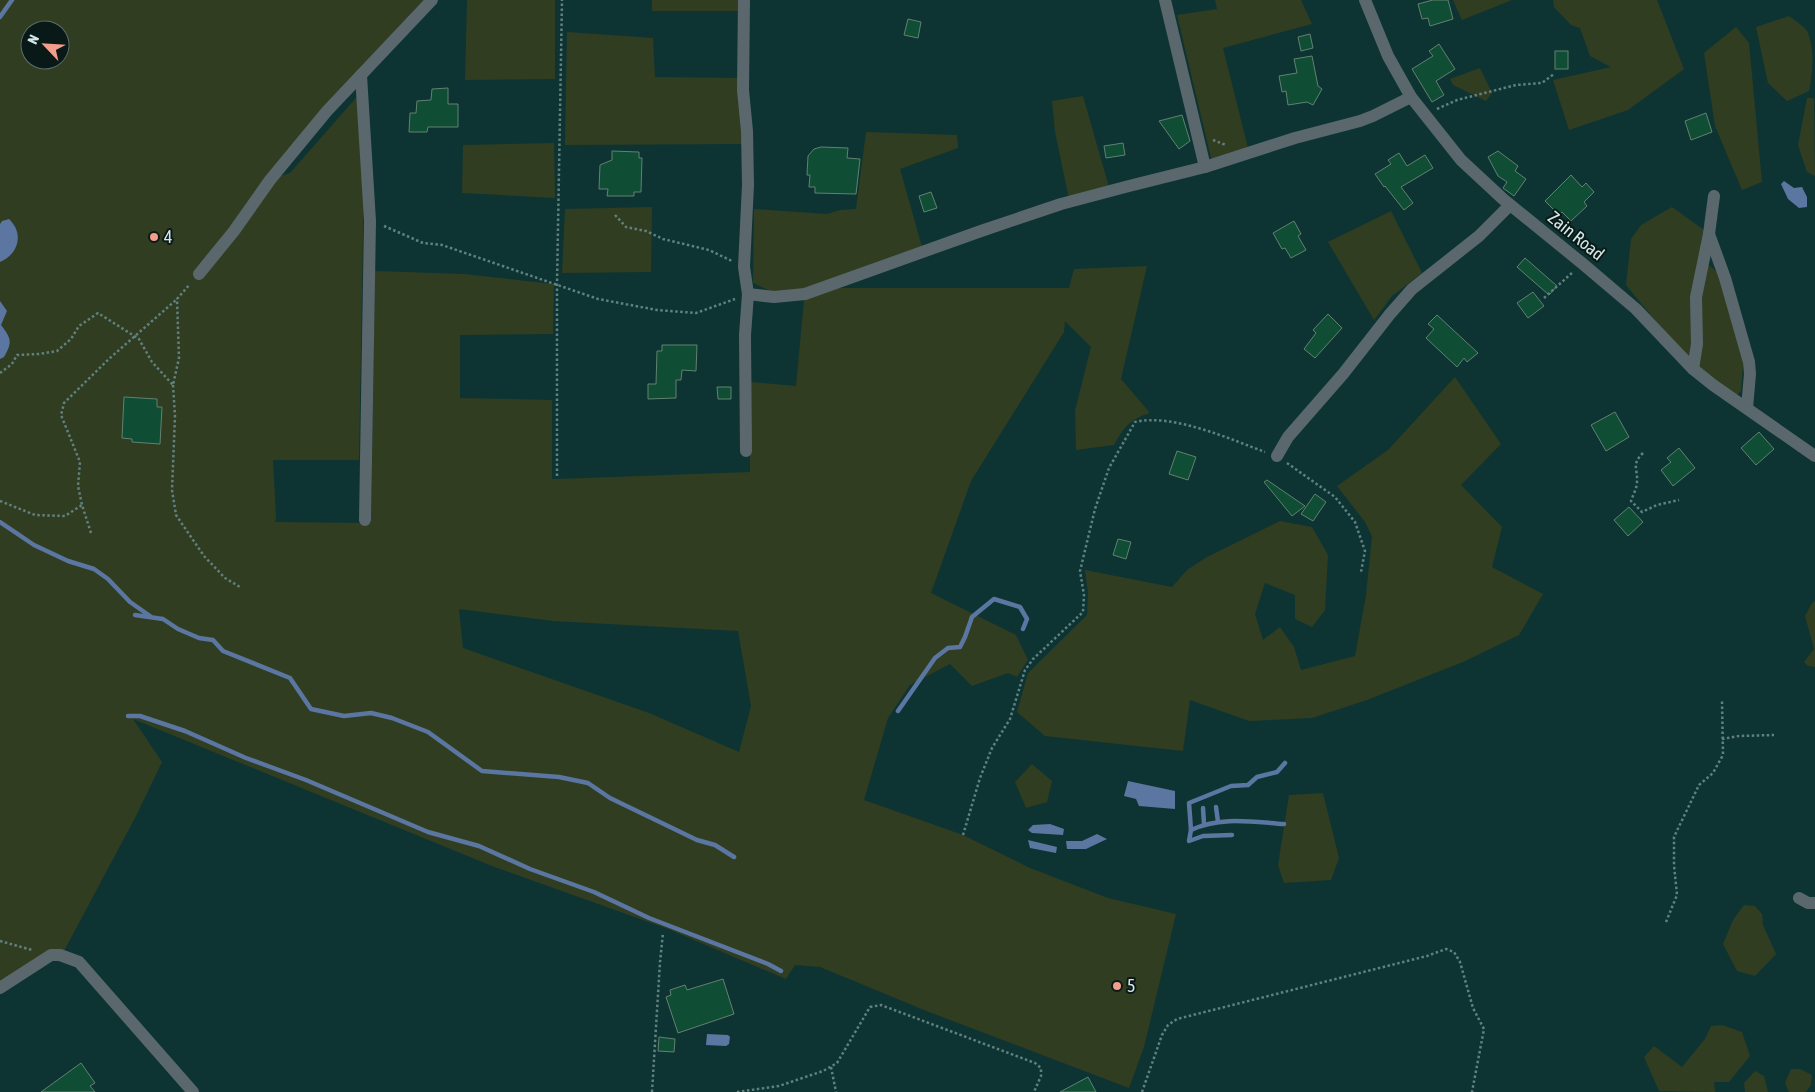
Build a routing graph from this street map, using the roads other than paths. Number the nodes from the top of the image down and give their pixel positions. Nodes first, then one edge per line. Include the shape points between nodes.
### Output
1 (432, 0) edge
2 (744, 0) edge
3 (1165, 0) edge
4 (1365, 0) edge
5 (361, 75) junction
6 (1411, 96) junction
7 (1205, 168) junction
8 (1714, 196) dead end
9 (1510, 205) junction
10 (1709, 234) junction
11 (199, 274) road end
12 (748, 294) junction
13 (1693, 369) junction
14 (1747, 408) junction
15 (746, 451) dead end
16 (1277, 456) road end
17 (1815, 456) edge
18 (365, 520) dead end
19 (1799, 898) dead end
20 (1815, 904) edge
21 (0, 988) edge
22 (193, 1092) edge

1 - 5 street
2 - 12 street via 743,90 748,185 744,267
3 - 7 street
4 - 6 street, Zain Road via 1388,56
5 - 11 street via 270,180
5 - 18 street via 370,221
6 - 7 street via 1373,116
6 - 9 street, Zain Road via 1461,160
7 - 12 street via 1061,204 806,294 774,297
8 - 10 street
9 - 13 street, Zain Road via 1636,309
9 - 16 street via 1479,236 1412,289 1288,437
10 - 13 street via 1696,298
10 - 14 street via 1749,362
12 - 15 street
13 - 14 street, Zain Road
14 - 17 street, Zain Road
19 - 20 street
21 - 22 street via 51,955 60,954 79,962

